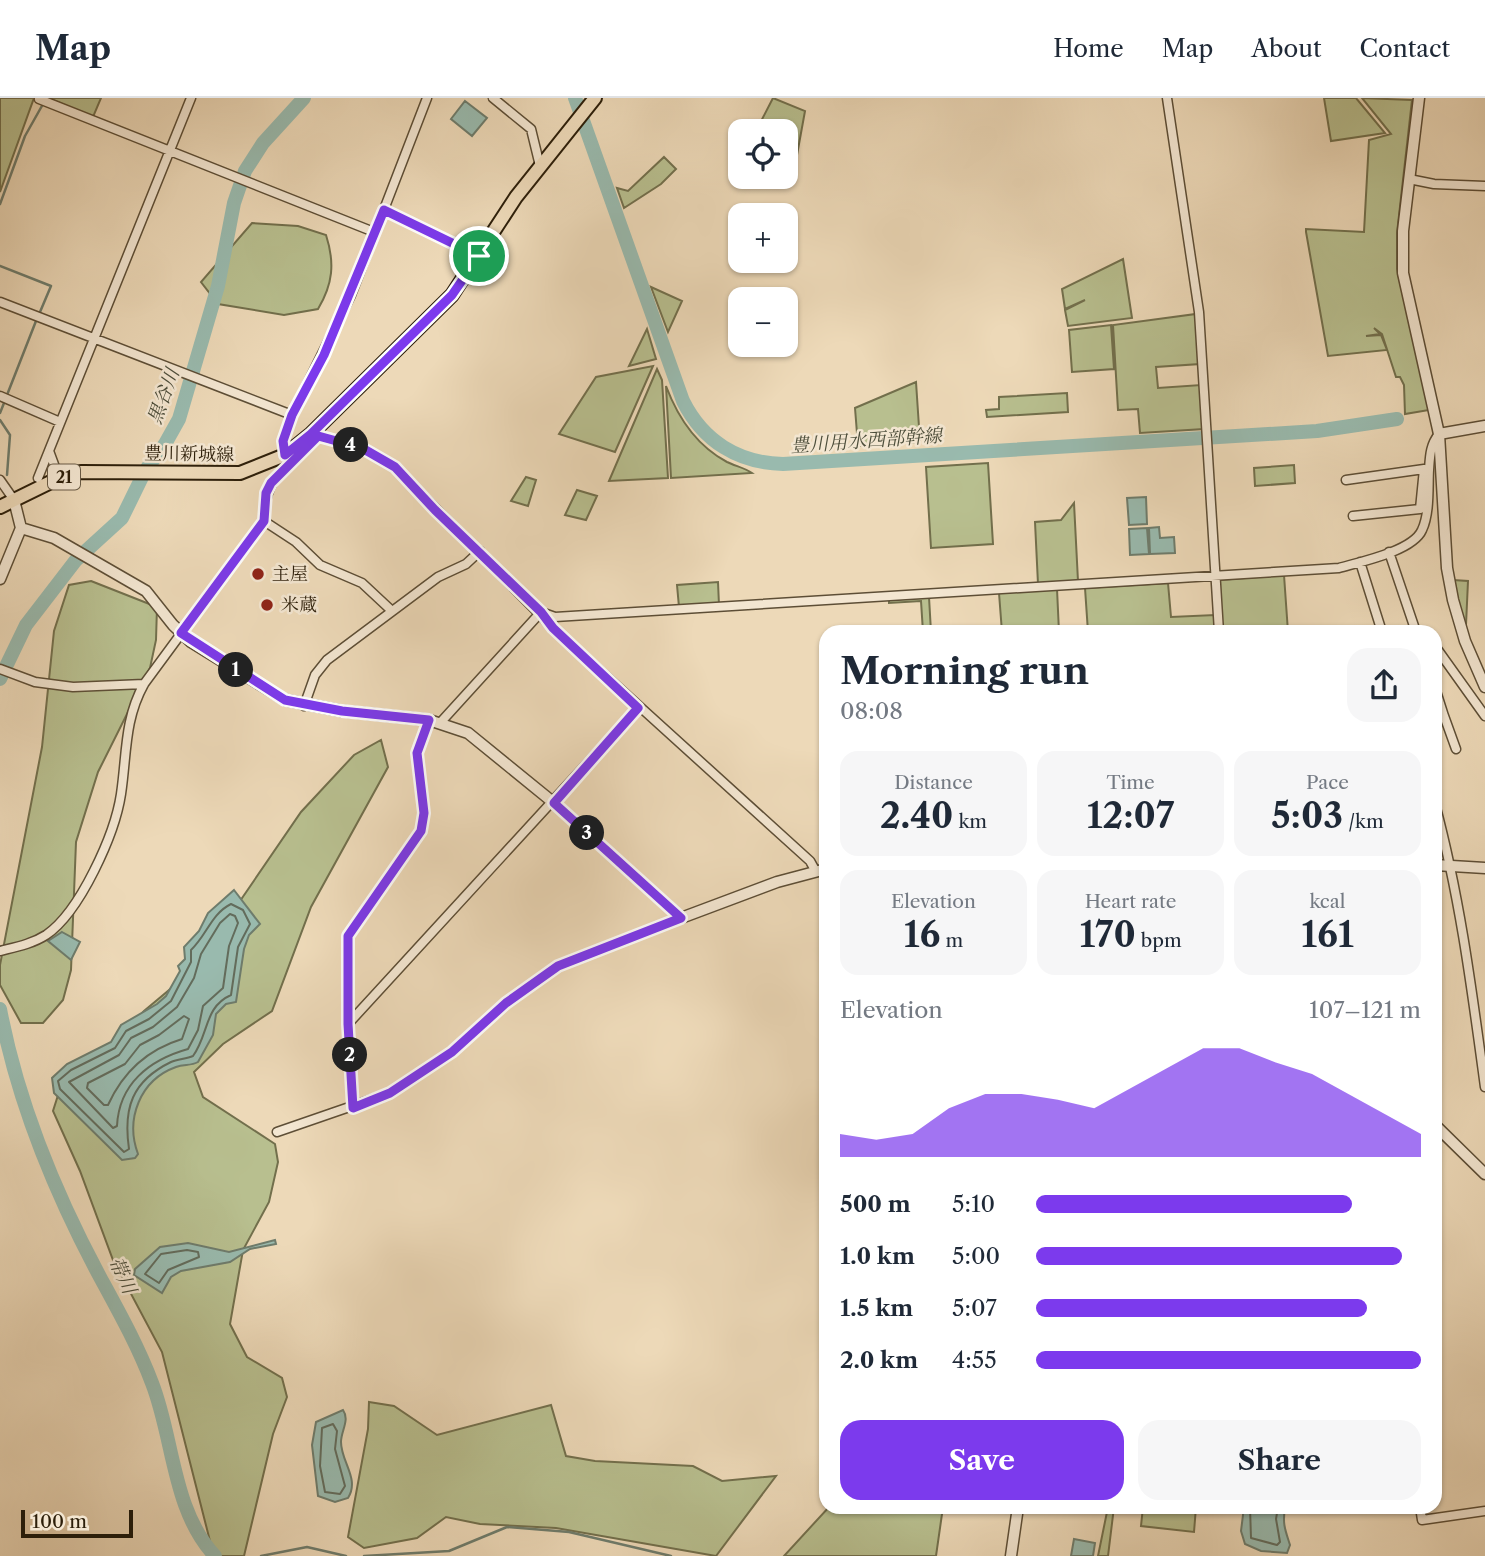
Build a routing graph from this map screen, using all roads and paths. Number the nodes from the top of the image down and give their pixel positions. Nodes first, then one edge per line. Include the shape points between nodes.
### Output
1 (191, 98) edge
2 (427, 98) edge
3 (493, 98) edge
4 (1167, 98) edge
5 (1419, 98) edge
6 (39, 99) edge
7 (591, 103) edge
8 (170, 151) junction
9 (540, 166) junction
10 (1409, 179) junction
11 (1485, 186) edge
12 (384, 210) junction
13 (374, 232) junction
14 (479, 256) junction
15 (0, 302) edge
16 (92, 339) junction
17 (0, 396) edge
18 (292, 415) junction
19 (60, 422) junction
20 (1485, 426) edge
21 (1439, 434) junction
22 (314, 435) junction
23 (49, 451) junction
24 (285, 455) junction
25 (38, 478) dead end
26 (60, 478) junction
27 (0, 480) edge
28 (1346, 480) dead end
29 (14, 500) junction
30 (0, 507) edge
31 (1353, 516) dead end
32 (264, 521) junction
33 (21, 528) junction
34 (480, 551) junction
35 (1389, 552) junction
36 (1360, 562) junction
37 (1216, 576) junction
38 (0, 579) edge
39 (392, 611) junction
40 (541, 612) junction
41 (1220, 625) edge
42 (1380, 625) edge
43 (1414, 625) edge
44 (181, 633) junction
45 (1442, 656) edge
46 (0, 669) edge
47 (144, 684) junction
48 (1485, 687) edge
49 (304, 706) junction
50 (638, 708) junction
51 (1485, 716) edge
52 (429, 720) junction
53 (1442, 721) edge
54 (440, 723) junction
55 (1455, 749) dead end
56 (554, 803) junction
57 (1442, 831) edge
58 (1442, 865) edge
59 (1451, 866) junction
60 (819, 868) edge
61 (1485, 868) edge
62 (819, 869) edge
63 (681, 918) junction
64 (0, 951) edge
65 (348, 1024) junction
66 (1485, 1087) edge
67 (353, 1108) junction
68 (277, 1132) dead end
69 (1442, 1132) edge
70 (1485, 1174) edge
71 (1485, 1510) edge
72 (1017, 1514) edge
73 (1421, 1514) edge
74 (1011, 1556) edge

1 - 8 street
2 - 12 street
3 - 9 street via 531,129
4 - 37 street via 1199,312
5 - 10 street
6 - 8 street
7 - 9 main road, 豊川新城線 / 21
8 - 13 street
8 - 16 street
9 - 14 main road, 豊川新城線 / 21
10 - 11 street
10 - 21 street via 1403,273
12 - 13 street
12 - 14 street
13 - 18 street via 324,355
14 - 22 main road, 豊川新城線 / 21 via 452,295
15 - 16 street
16 - 18 street
16 - 19 street
17 - 19 street
18 - 24 street via 283,441
19 - 23 street
20 - 21 street
21 - 35 street via 1431,451 1424,527 1417,538
21 - 48 street via 1451,590 1465,641
22 - 24 main road, 豊川新城線 / 21
22 - 32 street via 271,483
22 - 34 street via 362,448 395,467
23 - 25 street
23 - 26 street
24 - 26 main road, 豊川新城線 / 21 via 240,473 81,472
26 - 29 main road, 豊川新城線 / 21
27 - 29 street
28 - 31 street via 1424,469 1420,509
29 - 30 main road, 豊川新城線 / 21
29 - 33 street
32 - 39 street via 320,565 362,583
32 - 44 street
33 - 38 street
33 - 44 street via 54,538 146,591
34 - 39 street
34 - 40 street
35 - 36 street
35 - 43 street
36 - 37 street via 1339,568
36 - 42 street
37 - 40 street via 555,617
37 - 41 street
39 - 49 street via 327,660 315,675
40 - 50 street
40 - 54 street
44 - 47 street
44 - 49 street via 285,700
45 - 51 street
46 - 47 street via 35,682 73,687
47 - 64 street via 129,718 117,813 75,902 43,937
49 - 52 street
50 - 56 street
50 - 60 street
52 - 54 street
52 - 65 street via 417,753 424,813 421,831 348,936
53 - 55 street
54 - 56 street via 468,733
56 - 63 street
56 - 65 street
57 - 59 street
58 - 59 street
59 - 61 street
59 - 66 street
62 - 63 street
63 - 67 street via 558,966 506,1003 452,1052 390,1093
65 - 67 street
67 - 68 street
69 - 70 street
71 - 73 street via 1422,1520
72 - 74 street

